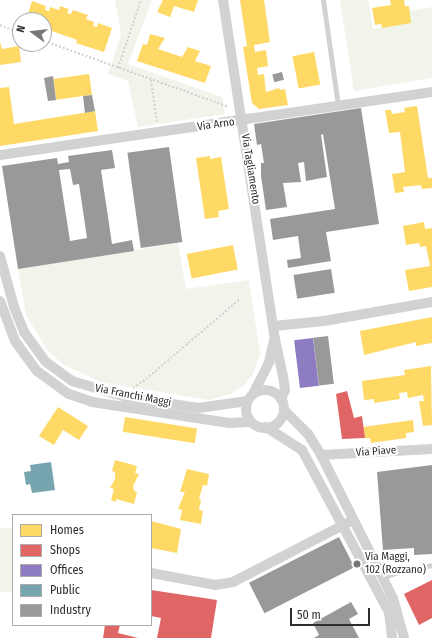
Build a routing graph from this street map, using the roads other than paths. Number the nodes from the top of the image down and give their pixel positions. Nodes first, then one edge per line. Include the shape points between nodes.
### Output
1 (223, 0) edge
2 (323, 0) edge
3 (432, 92) edge
4 (338, 106) junction
5 (242, 116) junction
6 (0, 155) edge
7 (0, 256) edge
8 (0, 301) edge
9 (432, 302) edge
10 (274, 326) junction
11 (275, 338) junction
12 (250, 397) junction
13 (281, 399) junction
14 (284, 410) junction
15 (251, 422) junction
16 (266, 427) junction
17 (432, 449) edge
18 (321, 455) junction
19 (353, 520) junction
20 (343, 525) junction
21 (432, 565) edge
22 (152, 573) edge
23 (383, 577) junction
24 (373, 582) junction
25 (392, 638) edge
26 (404, 638) edge

1 - 5 street, Via Tagliamento
2 - 4 lane
3 - 4 street, Via Arno
4 - 5 street, Via Arno
5 - 6 street, Via Arno via 159,133
5 - 10 street, Via Tagliamento
7 - 12 street, Via Franchi Maggi via 14,307 24,332 46,362 72,381 126,397 198,408
8 - 15 street, Via Franchi Maggi via 15,341 37,371 69,394 92,402 229,423
9 - 10 street via 324,321
10 - 11 street, Via Tagliamento
11 - 12 street, Via Tagliamento via 269,362
11 - 13 street, Via Tagliamento via 285,390
12 - 13 street via 269,390
12 - 15 street via 246,412
13 - 14 street
14 - 16 street via 280,420
14 - 18 street via 308,434
15 - 16 street
16 - 20 street via 302,450
17 - 18 street, Via Piave
18 - 19 street
19 - 20 street
19 - 23 street
20 - 22 street via 233,582 215,584
20 - 24 street
21 - 23 lane
23 - 24 lane
23 - 26 street via 393,598
24 - 25 street via 389,612

